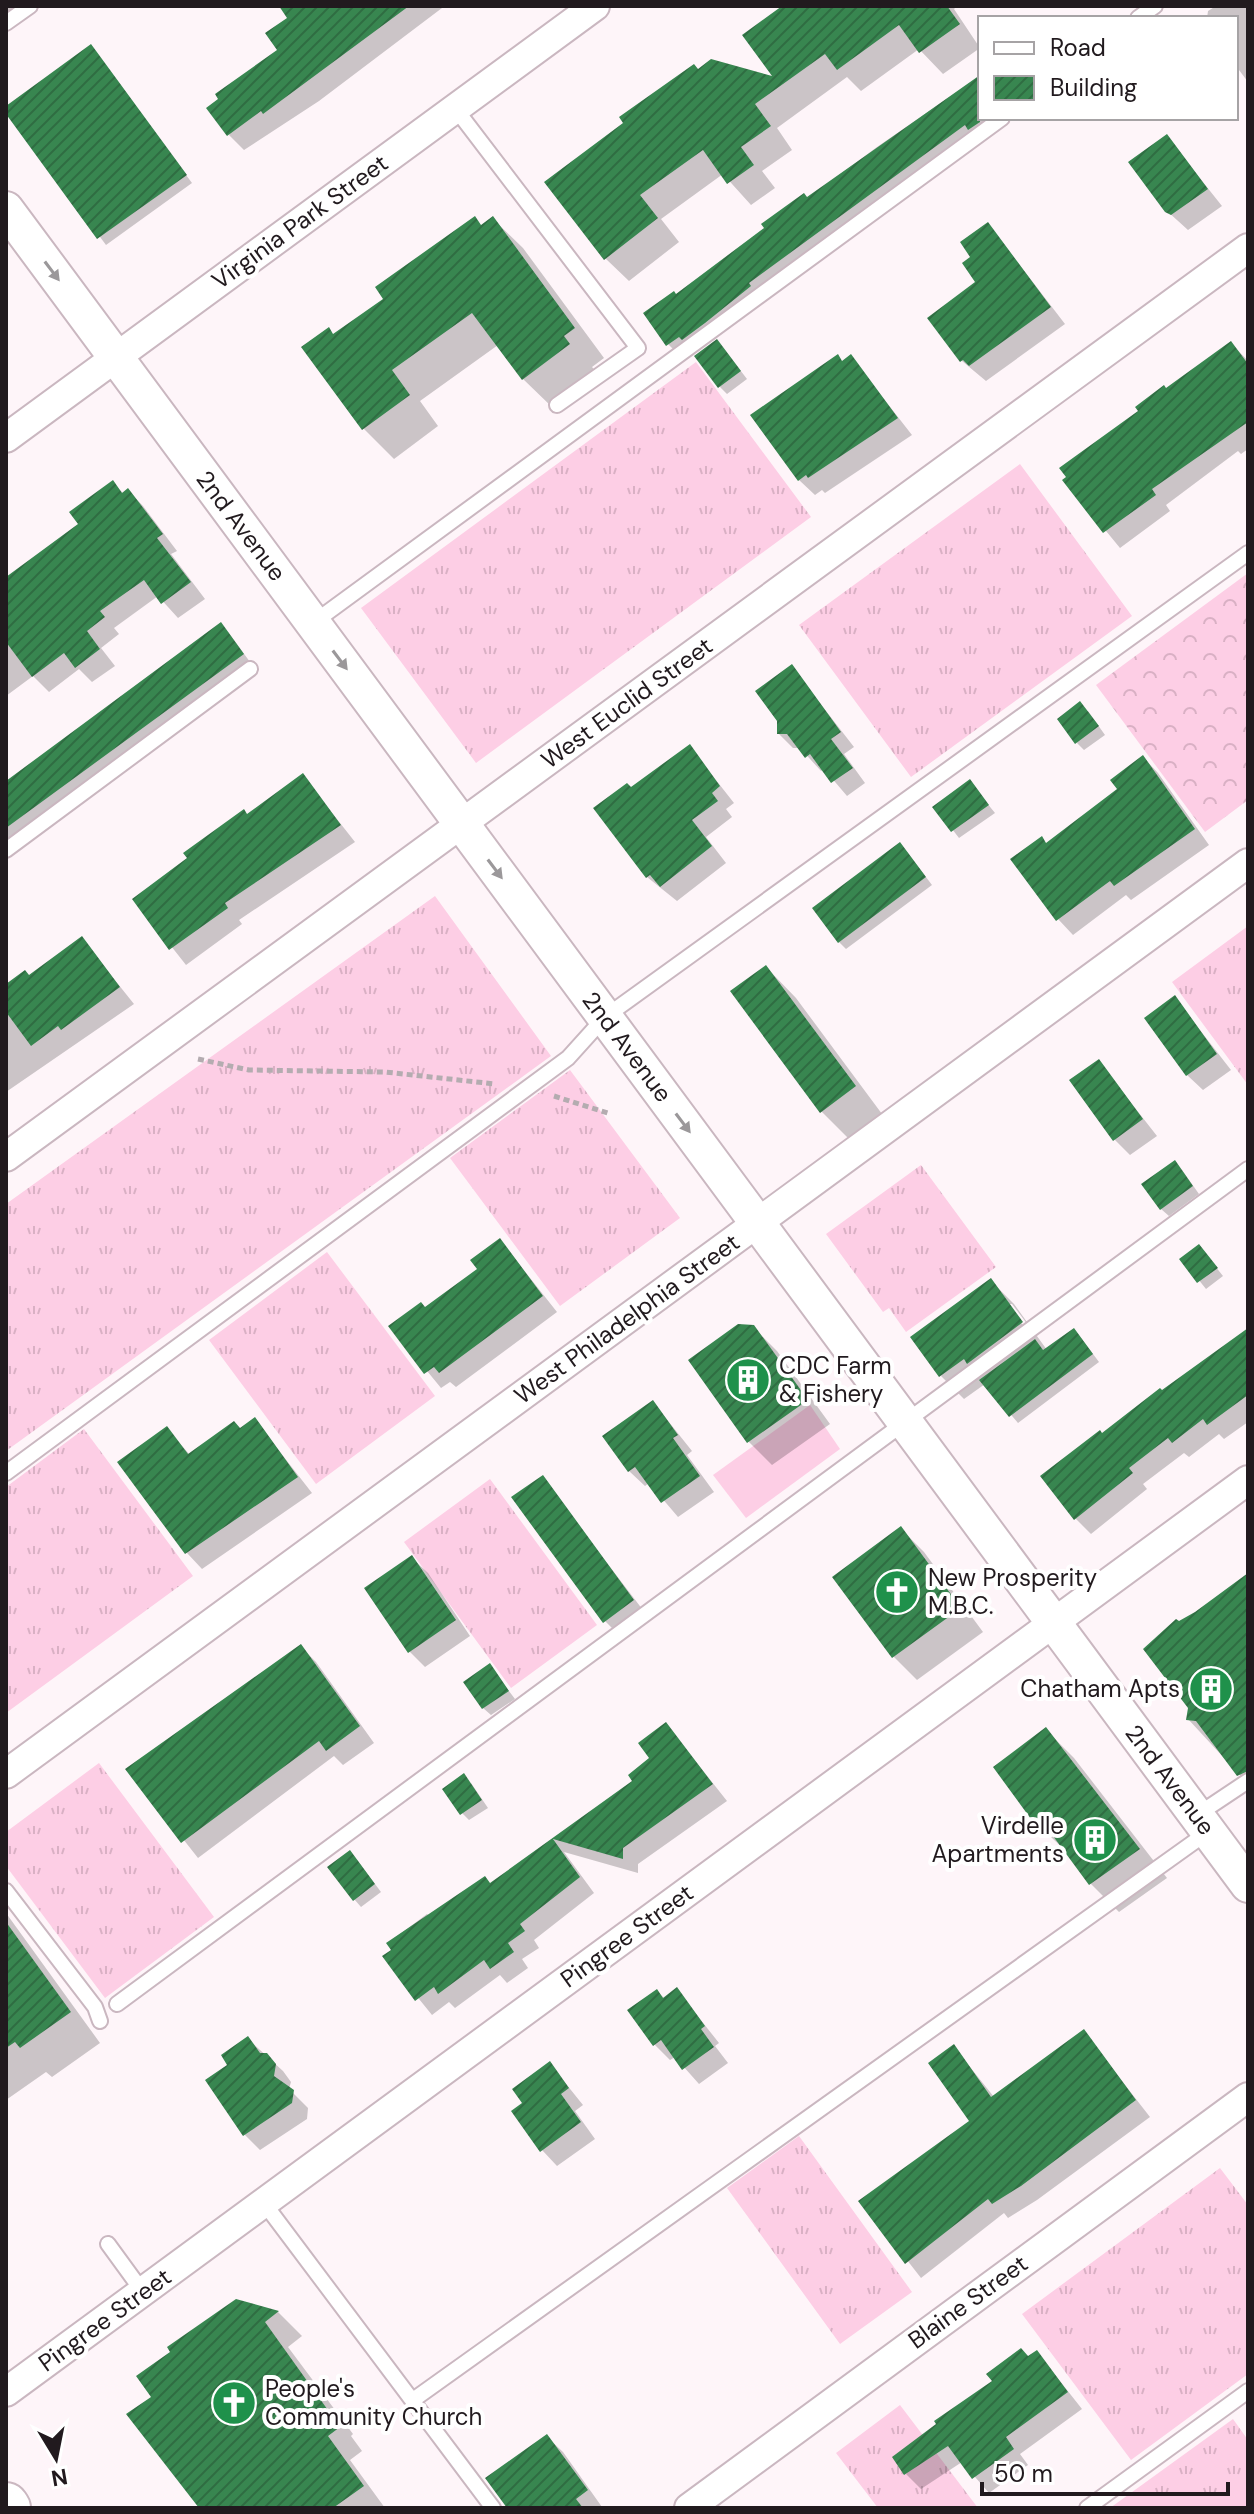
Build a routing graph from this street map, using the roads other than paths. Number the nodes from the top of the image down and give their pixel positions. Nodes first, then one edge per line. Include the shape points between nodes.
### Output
1 (30, 6) edge
2 (595, 6) edge
3 (6, 23) edge
4 (455, 108) junction
5 (999, 120) edge
6 (6, 209) edge
7 (1248, 248) edge
8 (116, 357) junction
9 (557, 405) dead end
10 (6, 438) edge
11 (1248, 553) edge
12 (313, 623) junction
13 (250, 669) dead end
14 (462, 824) junction
15 (6, 850) edge
16 (1248, 863) edge
17 (605, 1017) junction
18 (6, 1157) edge
19 (1248, 1169) edge
20 (757, 1223) junction
21 (905, 1421) junction
22 (6, 1473) edge
23 (1248, 1480) edge
24 (1053, 1622) junction
25 (6, 1774) edge
26 (1248, 1781) edge
27 (1202, 1824) junction
28 (1248, 1885) edge
29 (6, 1891) edge
30 (117, 2004) dead end
31 (100, 2021) dead end
32 (1248, 2097) edge
33 (264, 2203) junction
34 (108, 2244) dead end
35 (143, 2292) junction
36 (1248, 2391) edge
37 (6, 2392) edge
38 (413, 2400) junction
39 (493, 2508) edge
40 (689, 2508) edge
41 (1087, 2508) edge

1 - 3 lane
2 - 4 street, Virginia Park Street
4 - 8 street, Virginia Park Street
4 - 9 lane via 638,348
5 - 12 lane
6 -> 8 street, 2nd Avenue
7 - 14 street, West Euclid Street
8 - 10 street, Virginia Park Street
8 - 12 street, 2nd Avenue
11 - 17 lane
12 -> 14 street, 2nd Avenue
13 - 15 lane
14 -> 17 street, 2nd Avenue
14 - 18 street, West Euclid Street
16 - 20 street, West Philadelphia Street
17 -> 20 street, 2nd Avenue
17 - 22 lane via 568,1058
19 - 21 lane
20 - 21 street, 2nd Avenue
20 - 25 street, West Philadelphia Street
21 - 24 street, 2nd Avenue
21 - 30 lane
23 - 24 street, Pingree Street
24 - 27 street, 2nd Avenue
24 - 33 street, Pingree Street
26 - 27 lane
27 - 28 street, 2nd Avenue
27 - 38 lane
29 - 31 lane via 95,2007
32 - 40 street, Blaine Street
33 - 35 street, Pingree Street
33 - 38 lane
34 - 35 lane
35 - 37 street, Pingree Street
36 - 41 lane
38 - 39 lane

